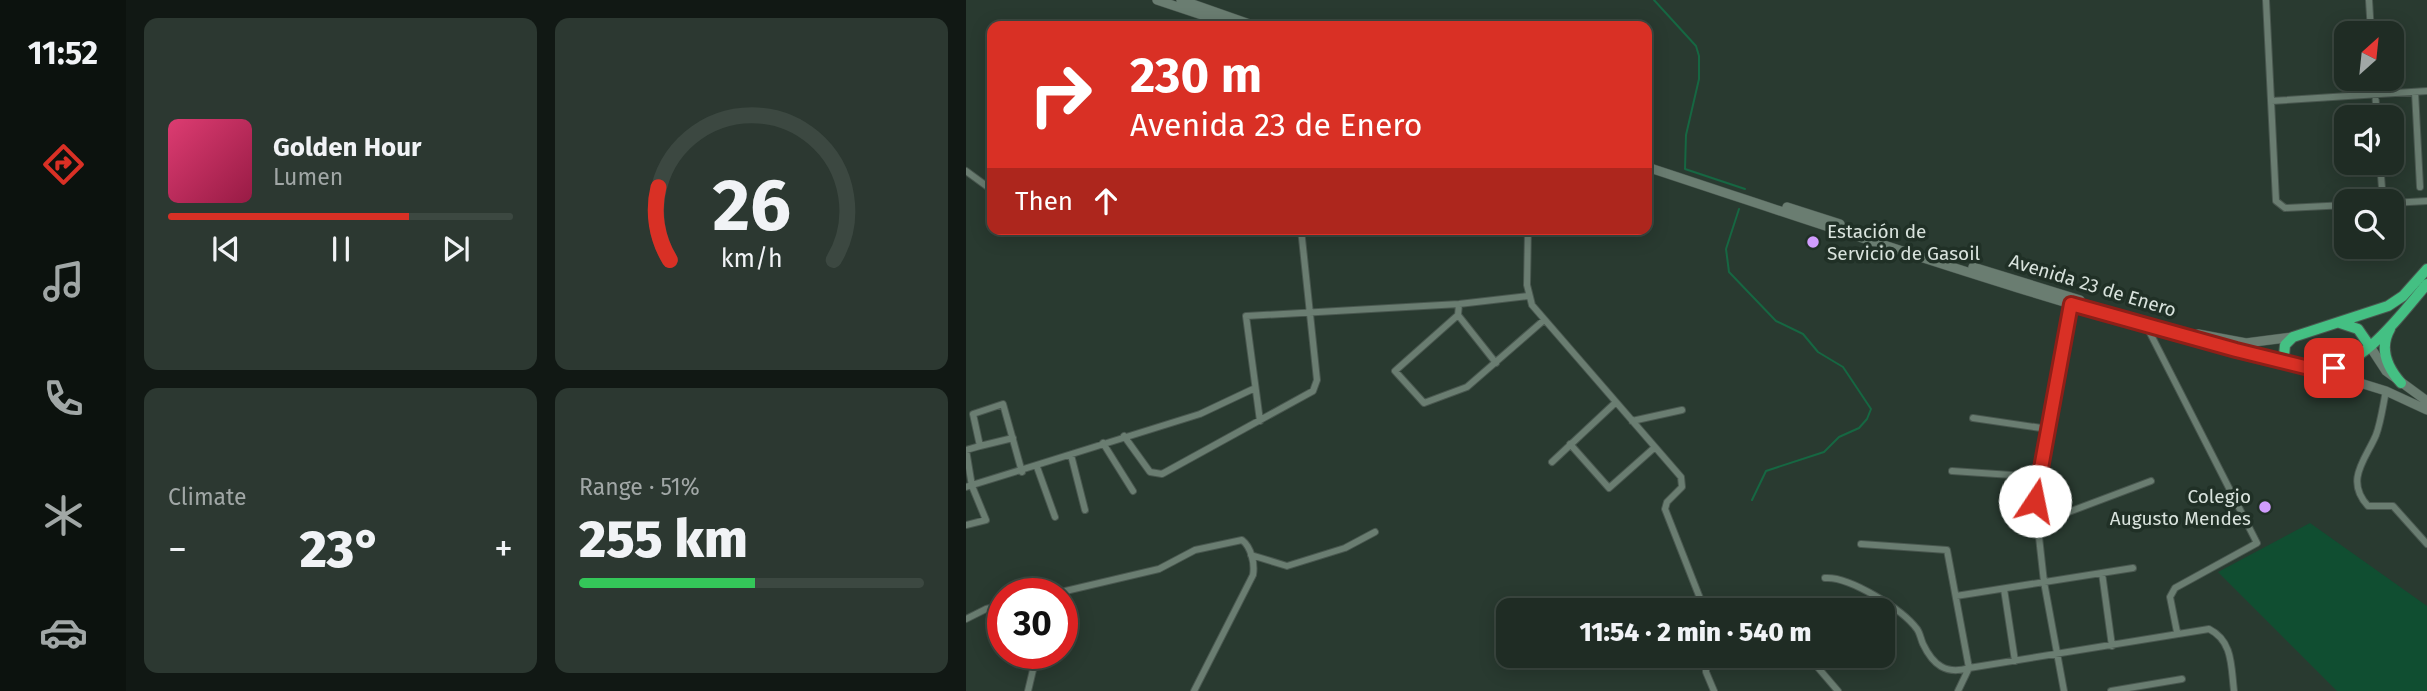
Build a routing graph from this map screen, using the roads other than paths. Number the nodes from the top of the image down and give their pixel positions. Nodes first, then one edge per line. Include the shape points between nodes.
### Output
1 (1157, 0) edge
2 (1181, 0) edge
3 (2266, 0) edge
4 (2369, 0) edge
5 (1220, 21) edge
6 (1241, 21) edge
7 (2370, 21) edge
8 (2375, 91) edge
9 (2427, 91) edge
10 (2415, 92) junction
11 (2375, 95) junction
12 (2271, 101) junction
13 (2376, 105) edge
14 (1652, 162) edge
15 (1652, 169) edge
16 (966, 171) edge
17 (987, 186) edge
18 (2420, 187) dead end
19 (2427, 201) edge
20 (2404, 202) edge
21 (2334, 206) edge
22 (1302, 235) edge
23 (1528, 235) edge
24 (2427, 269) edge
25 (2427, 284) edge
26 (1528, 296) junction
27 (1459, 304) junction
28 (2071, 304) junction
29 (1310, 312) junction
30 (1458, 316) junction
31 (1544, 320) junction
32 (2340, 323) junction
33 (2393, 323) junction
34 (2147, 327) junction
35 (2293, 337) junction
36 (2369, 345) junction
37 (1496, 363) junction
38 (2292, 364) junction
39 (2313, 369) junction
40 (2401, 383) junction
41 (1253, 389) junction
42 (2386, 391) junction
43 (2427, 401) edge
44 (1615, 403) junction
45 (1682, 410) dead end
46 (2427, 410) edge
47 (1973, 418) dead end
48 (1260, 421) junction
49 (1632, 421) junction
50 (2048, 429) junction
51 (1124, 436) junction
52 (1013, 438) junction
53 (1103, 443) junction
54 (1570, 444) junction
55 (981, 446) junction
56 (1654, 448) junction
57 (1071, 455) junction
58 (1552, 462) dead end
59 (1037, 467) junction
60 (1952, 471) dead end
61 (1022, 472) junction
62 (2040, 477) junction
63 (2151, 481) dead end
64 (969, 486) edge
65 (1133, 491) dead end
66 (1085, 510) dead end
67 (2037, 515) junction
68 (1055, 517) dead end
69 (966, 525) edge
70 (1375, 532) dead end
71 (1861, 544) dead end
72 (2427, 544) edge
73 (1251, 555) junction
74 (2133, 568) dead end
75 (2102, 573) junction
76 (1825, 578) dead end
77 (2044, 582) junction
78 (1078, 588) edge
79 (2004, 589) junction
80 (1955, 596) junction
81 (1699, 598) edge
82 (987, 609) edge
83 (966, 619) edge
84 (2177, 632) junction
85 (2112, 646) junction
86 (2057, 654) junction
87 (2015, 661) junction
88 (1706, 668) edge
89 (1818, 668) edge
90 (1969, 668) junction
91 (1033, 669) edge
92 (2182, 679) dead end
93 (1028, 691) edge
94 (1194, 691) edge
95 (1714, 691) edge
96 (1838, 691) edge
97 (1958, 691) edge
98 (2064, 691) edge
99 (2112, 691) edge
100 (2234, 691) edge

1 - 5 main road
2 - 6 main road
3 - 12 street
4 - 7 street
8 - 11 street
9 - 10 street
10 - 11 street
10 - 18 street
11 - 12 street
11 - 13 street
12 - 21 street via 2278,203 2285,208
14 - 35 main road, Avenida 23 de Enero via 1922,251 2193,333 2246,343
15 - 28 main road, Avenida 23 de Enero
16 - 17 street
19 - 20 street
22 - 29 street
23 - 26 street
24 - 32 highway via 2388,306
25 - 33 highway
26 - 27 street
26 - 31 street
27 - 29 street
27 - 30 street
28 - 34 main road, Avenida 23 de Enero
28 - 50 street
29 - 41 street via 1247,316
29 - 48 street via 1317,385
30 - 37 street
30 - 37 street via 1395,371 1424,402 1467,387
31 - 37 street
31 - 44 street
32 - 35 highway
32 - 36 highway via 2358,329
33 - 36 highway
33 - 40 highway via 2387,335 2386,361
34 - 38 main road, Avenida 23 de Enero
34 - 84 street via 2257,543 2175,588 2170,597
35 - 38 highway via 2283,350
36 - 39 highway via 2344,365
36 - 40 main road via 2379,363
38 - 39 highway
39 - 42 main road
40 - 43 main road
41 - 48 street
41 - 51 street via 1200,414
42 - 46 main road
42 - 72 street via 2376,434 2358,466 2361,498 2368,506 2393,506
44 - 49 street
44 - 54 street
45 - 49 street
47 - 50 street
48 - 51 street via 1156,475
49 - 56 street
50 - 62 street
51 - 53 street
52 - 55 street
52 - 55 street via 1003,404 972,414
52 - 61 street
53 - 57 street
53 - 65 street
54 - 56 street via 1609,488
54 - 58 street
55 - 64 street via 966,450
56 - 81 street via 1682,481 1665,509
57 - 59 street
57 - 66 street
59 - 61 street
59 - 68 street
60 - 62 street
61 - 64 street
62 - 67 street
63 - 67 street via 2066,513
64 - 69 street via 986,520
67 - 77 street
70 - 73 street via 1345,548 1287,566
71 - 80 street via 1947,550
73 - 78 street via 1242,540 1230,540 1195,550 1159,569
73 - 94 street via 1253,575
74 - 75 street
75 - 77 street
75 - 85 street
76 - 90 street via 1858,585 1901,614 1945,671
77 - 79 street
77 - 86 street
79 - 80 street
79 - 87 street
80 - 90 street
82 - 83 street
84 - 85 street
84 - 100 street via 2209,628 2221,635 2228,645
85 - 86 street
86 - 87 street
86 - 98 street
87 - 90 street
88 - 95 street
89 - 96 street
90 - 97 street
91 - 93 street
92 - 99 street

